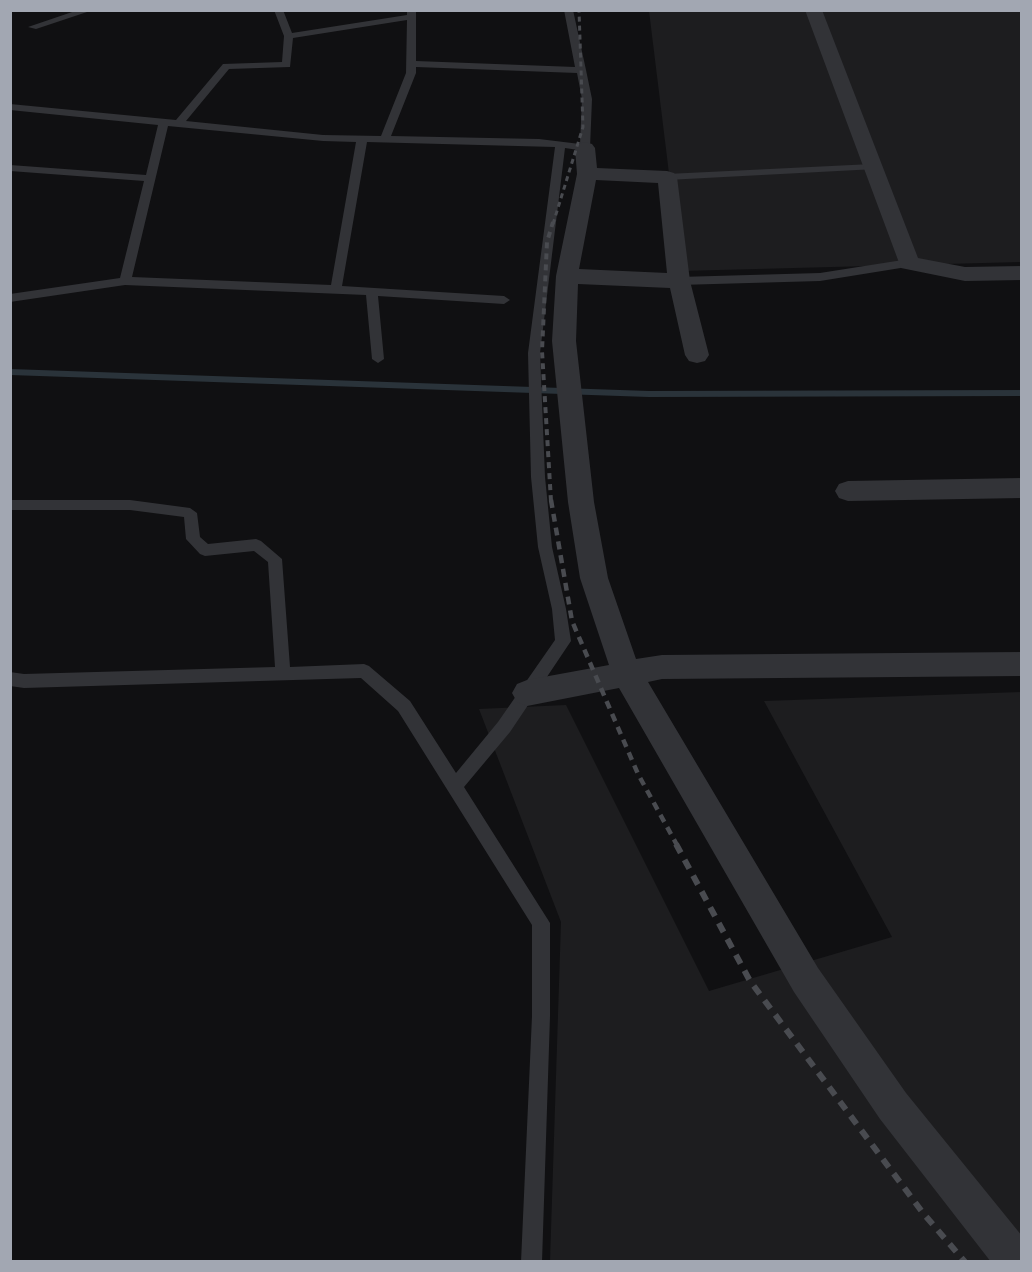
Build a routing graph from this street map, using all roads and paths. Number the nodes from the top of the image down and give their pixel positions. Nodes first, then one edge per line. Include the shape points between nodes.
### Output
1 (89, 10) edge
2 (278, 10) edge
3 (568, 10) edge
4 (813, 10) edge
5 (411, 14) edge
6 (33, 27) dead end
7 (289, 36) junction
8 (411, 64) junction
9 (581, 70) junction
10 (10, 107) edge
11 (164, 121) junction
12 (179, 123) junction
13 (363, 139) junction
14 (385, 139) junction
15 (560, 146) junction
16 (585, 148) junction
17 (872, 167) junction
18 (10, 168) edge
19 (587, 174) junction
20 (667, 177) junction
21 (150, 178) junction
22 (909, 263) junction
23 (1022, 273) edge
24 (567, 276) junction
25 (125, 281) junction
26 (679, 281) junction
27 (336, 289) junction
28 (372, 291) junction
29 (10, 298) edge
30 (504, 300) dead end
31 (697, 355) dead end
32 (378, 359) dead end
33 (1022, 488) edge
34 (848, 492) dead end
35 (10, 505) edge
36 (1022, 664) edge
37 (283, 674) junction
38 (627, 674) junction
39 (10, 679) edge
40 (527, 693) junction
41 (454, 786) junction
42 (531, 1262) edge
43 (1017, 1262) edge

1 - 6 lane
2 - 7 lane
3 - 9 lane
4 - 17 street
5 - 7 lane
5 - 8 lane
7 - 12 lane via 287,65 226,66
8 - 9 lane
8 - 14 lane
9 - 16 lane via 587,99
10 - 11 lane
11 - 12 lane
11 - 21 lane
12 - 13 lane
13 - 14 lane
13 - 27 lane
14 - 15 lane via 539,142
15 - 16 lane
15 - 40 lane via 534,353 538,477 545,547 563,641
16 - 19 street
17 - 20 lane
17 - 22 street
18 - 21 lane
19 - 20 street
19 - 24 street
20 - 26 street
21 - 25 lane
22 - 23 street via 965,274
22 - 26 lane via 820,277
24 - 26 street
24 - 38 street via 564,341 581,502 594,578
25 - 27 lane
25 - 29 lane
26 - 31 street
27 - 28 lane
28 - 30 lane
28 - 32 lane
33 - 34 street
35 - 37 lane via 130,505 190,513 193,539 205,550 256,545 275,559
36 - 38 street via 662,667
37 - 39 lane
37 - 41 lane via 364,671 404,706
38 - 40 street
38 - 43 street via 806,980 893,1106
40 - 41 lane
41 - 42 lane via 541,923

